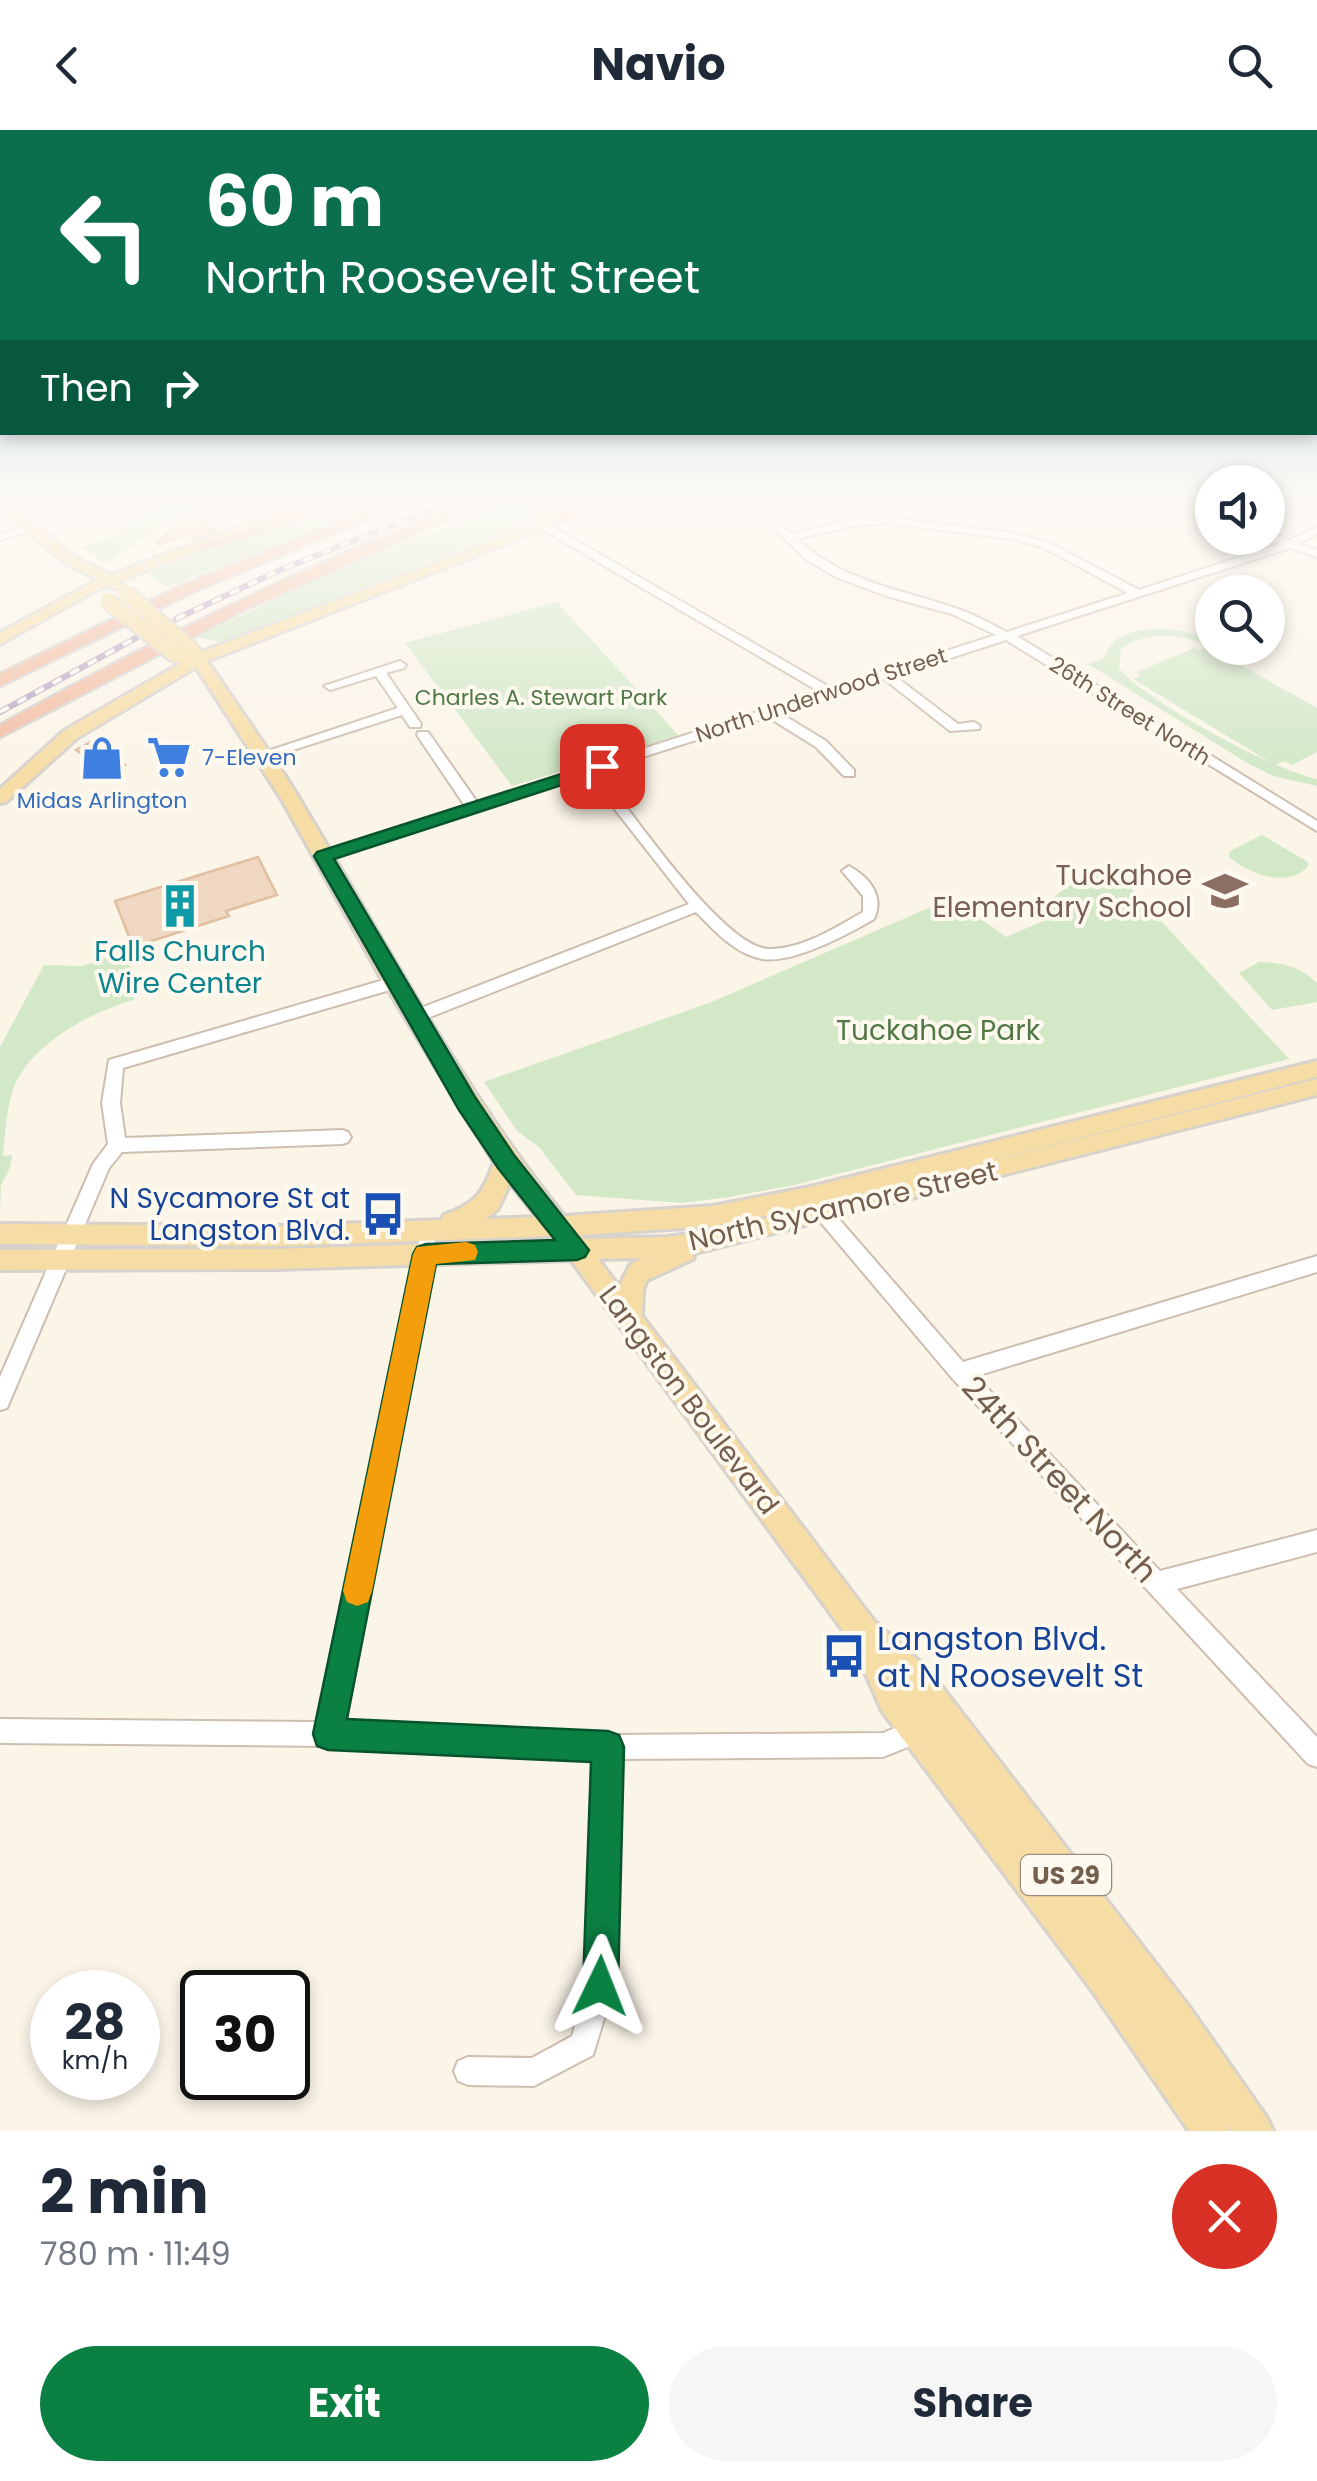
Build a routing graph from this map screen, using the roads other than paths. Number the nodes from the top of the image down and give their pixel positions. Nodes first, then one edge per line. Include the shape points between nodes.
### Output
1 (85, 591) edge
2 (95, 591) edge
3 (124, 591) edge
4 (180, 591) edge
5 (272, 591) edge
6 (358, 591) edge
7 (663, 591) edge
8 (891, 591) edge
9 (1134, 591) edge
10 (1142, 591) edge
11 (1137, 593) junction
12 (1006, 635) junction
13 (0, 639) edge
14 (190, 655) junction
15 (400, 665) dead end
16 (378, 671) junction
17 (886, 675) junction
18 (0, 681) edge
19 (330, 686) dead end
20 (829, 692) junction
21 (405, 710) junction
22 (769, 712) junction
23 (974, 726) dead end
24 (0, 732) edge
25 (263, 755) junction
26 (592, 770) junction
27 (849, 774) dead end
28 (0, 798) edge
29 (474, 808) junction
30 (1317, 826) edge
31 (324, 856) junction
32 (849, 871) dead end
33 (699, 905) junction
34 (394, 983) junction
35 (414, 1017) junction
36 (1317, 1069) edge
37 (1317, 1088) edge
38 (342, 1137) dead end
39 (117, 1145) junction
40 (506, 1162) junction
41 (817, 1206) junction
42 (556, 1226) junction
43 (0, 1234) edge
44 (72, 1235) junction
45 (714, 1241) junction
46 (428, 1242) junction
47 (577, 1250) junction
48 (0, 1260) edge
49 (62, 1260) junction
50 (1317, 1264) edge
51 (629, 1320) junction
52 (959, 1372) junction
53 (0, 1402) edge
54 (1317, 1542) edge
55 (1157, 1583) junction
56 (930, 1722) junction
57 (0, 1731) edge
58 (328, 1734) junction
59 (608, 1747) junction
60 (1317, 1756) edge
61 (468, 2071) dead end
62 (1212, 2131) edge
63 (1254, 2131) edge

1 - 13 main road
2 - 14 main road, Langston Boulevard / US 29, bridge via 174,654
3 - 14 main road, Langston Boulevard / US 29, bridge
4 - 18 highway
5 - 24 highway
6 - 14 main road
7 - 20 street
8 - 12 street, 26th Street North
9 - 11 street
10 - 11 street, North Underwood Street
11 - 12 street, North Underwood Street
12 - 17 street, North Underwood Street
12 - 30 street, 26th Street North
14 - 25 main road, Langston Boulevard / US 29
14 - 28 main road via 72,734
15 - 16 street
16 - 19 street
16 - 21 street
17 - 20 street, North Underwood Street
17 - 23 street via 954,728
20 - 22 street, North Underwood Street
21 - 25 street
21 - 29 street
22 - 26 street, North Underwood Street
22 - 27 street via 818,742
25 - 31 main road, Langston Boulevard / US 29
26 - 29 street, North Underwood Street
26 - 33 street
29 - 31 street, North Underwood Street
31 - 34 main road, Langston Boulevard / US 29
32 - 33 street via 871,894 870,914 786,952 760,954 741,946
33 - 35 street
34 - 35 main road, Langston Boulevard / US 29
34 - 39 street via 115,1064
35 - 40 main road, Langston Boulevard / US 29
36 - 41 main road, North Sycamore Street
37 - 41 main road, North Sycamore Street
38 - 39 street
39 - 44 street
40 - 42 main road, Langston Boulevard / US 29
40 - 46 main road via 488,1208
41 - 42 main road, North Sycamore Street
41 - 45 main road, North Sycamore Street
41 - 52 street, 24th Street North
42 - 46 main road, North Sycamore Street
42 - 47 main road, Langston Boulevard / US 29
43 - 44 main road, North Sycamore Street
44 - 46 main road, North Sycamore Street
44 - 49 street
45 - 47 main road, North Sycamore Street
45 - 51 main road via 633,1276
46 - 47 main road, North Sycamore Street
46 - 49 main road, North Sycamore Street
46 - 58 street
47 - 51 main road, Langston Boulevard / US 29
48 - 49 main road, North Sycamore Street
49 - 53 street
50 - 52 street
51 - 56 main road, Langston Boulevard / US 29 via 863,1632 893,1700
52 - 55 street, 24th Street North
54 - 55 street
55 - 60 street, 24th Street North
56 - 59 street via 883,1746
56 - 62 main road, Langston Boulevard / US 29
56 - 63 main road, Langston Boulevard / US 29 via 1176,2020
57 - 58 street
58 - 59 street
59 - 61 street via 600,1986 582,2045 534,2072

